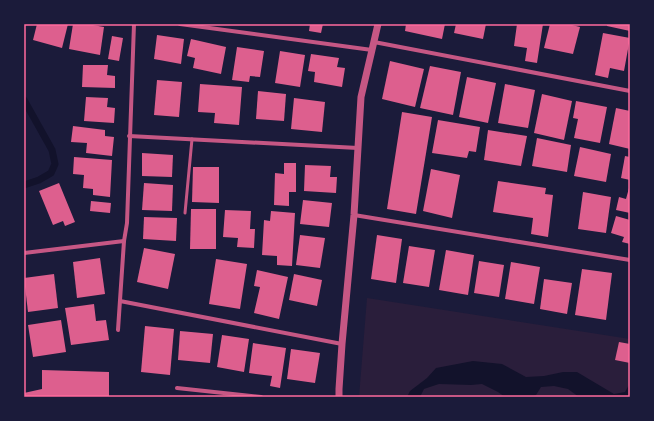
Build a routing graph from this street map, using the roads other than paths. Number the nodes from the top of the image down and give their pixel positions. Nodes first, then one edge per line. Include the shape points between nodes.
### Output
1 (134, 24) edge
2 (180, 24) edge
3 (378, 24) edge
4 (374, 42) junction
5 (372, 50) junction
6 (630, 91) edge
7 (129, 136) junction
8 (192, 139) junction
9 (358, 148) junction
10 (185, 213) dead end
11 (354, 215) junction
12 (124, 241) junction
13 (24, 253) edge
14 (630, 260) edge
15 (120, 302) junction
16 (118, 330) dead end
17 (342, 344) junction
18 (177, 388) dead end
19 (261, 397) edge
20 (340, 397) edge

1 - 7 street
2 - 5 street
3 - 4 street
4 - 5 street
4 - 6 street
5 - 9 street via 361,97
7 - 8 street
7 - 12 street via 127,223
8 - 9 street
8 - 10 lane
9 - 11 street
11 - 14 street
11 - 17 street
12 - 13 street
12 - 15 street
15 - 16 street
15 - 17 street
17 - 20 street
18 - 19 street

